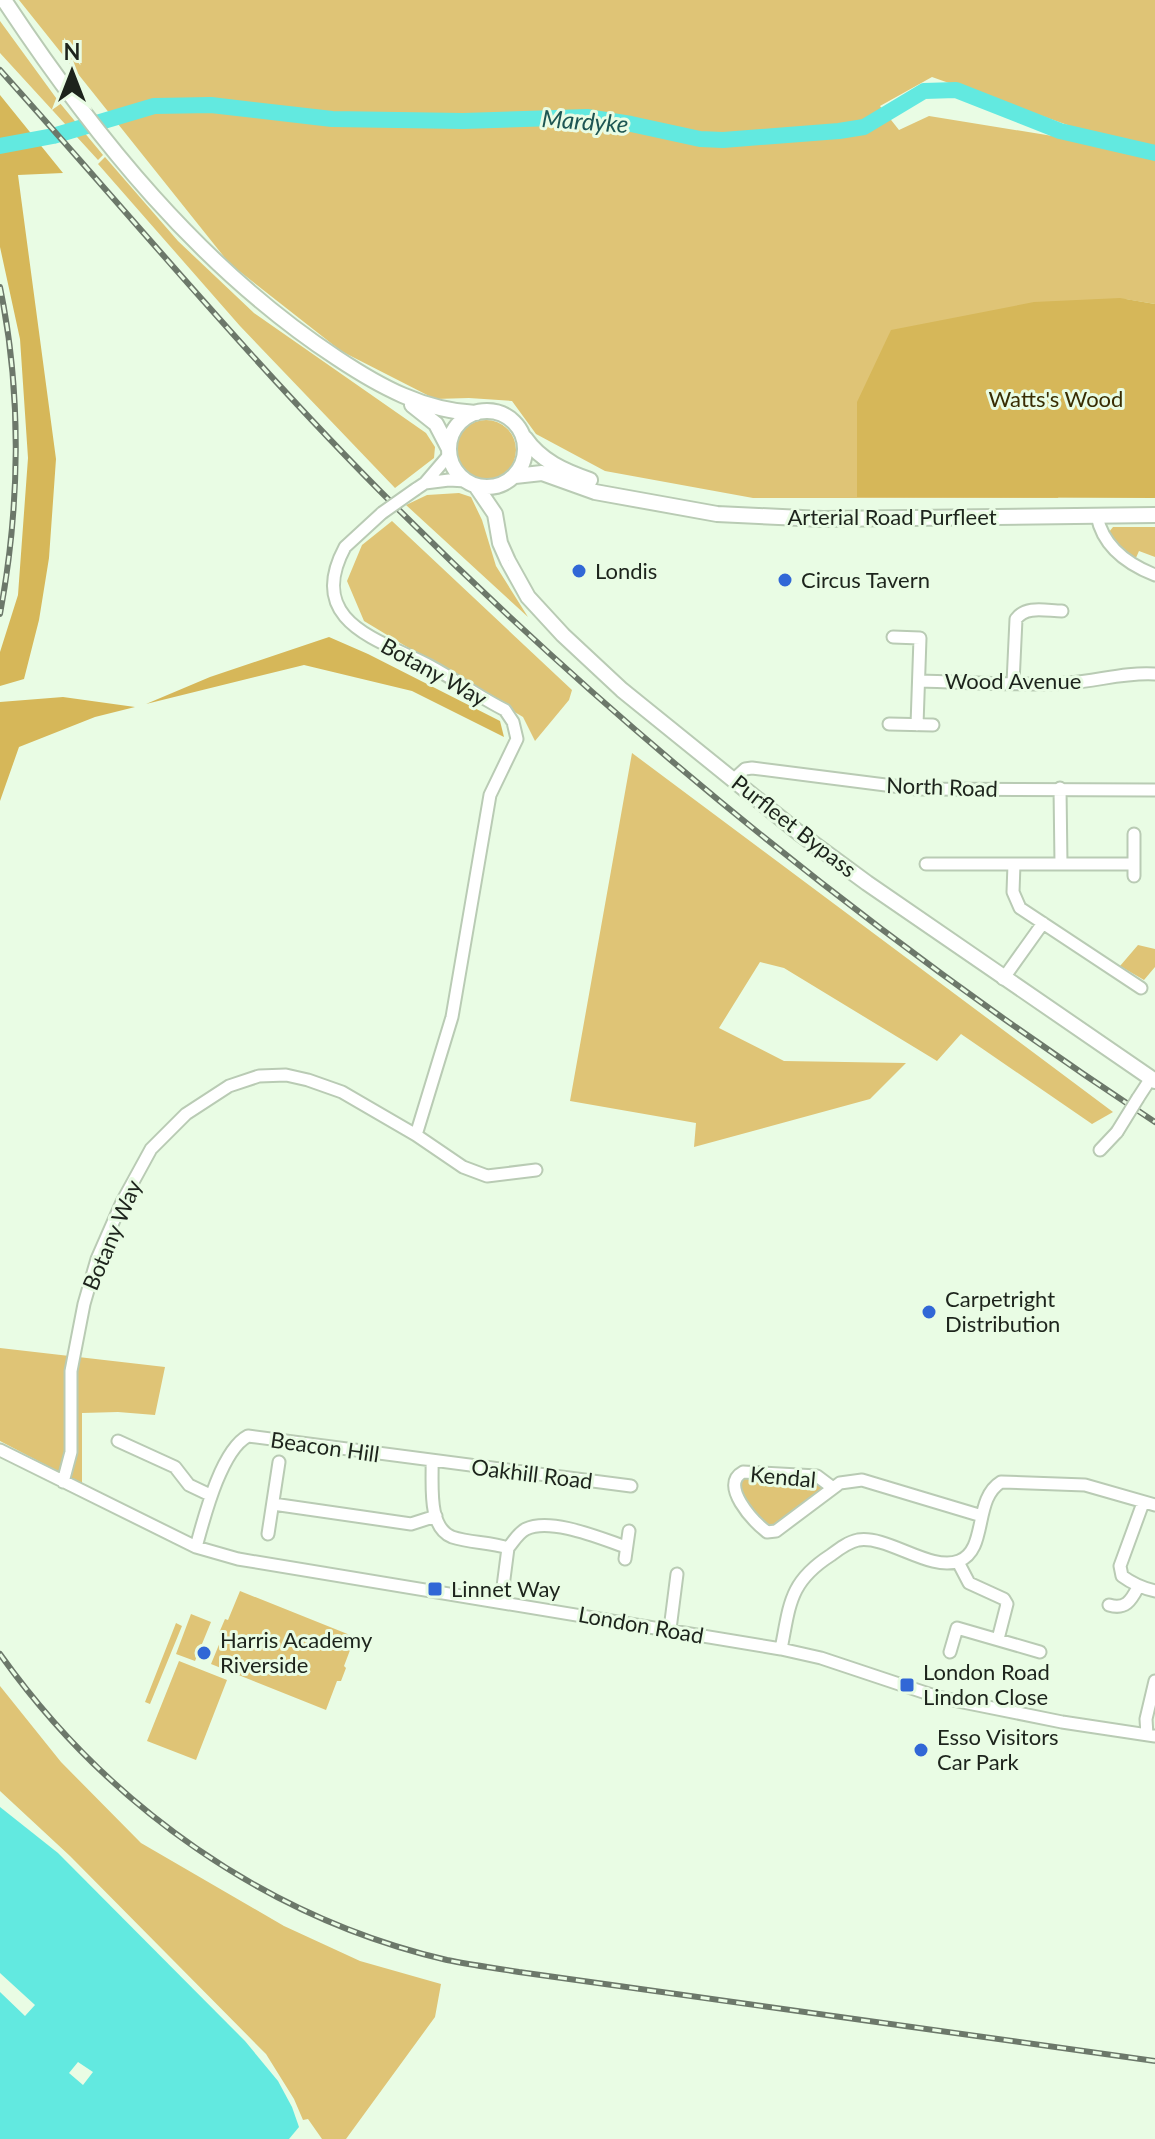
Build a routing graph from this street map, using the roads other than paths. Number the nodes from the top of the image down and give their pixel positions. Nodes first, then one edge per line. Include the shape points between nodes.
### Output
1 (4, 0) edge
2 (396, 393) junction
3 (476, 413) junction
4 (522, 435) junction
5 (449, 451) junction
6 (511, 478) junction
7 (471, 484) junction
8 (420, 486) junction
9 (630, 498) junction
10 (495, 514) junction
11 (1155, 515) edge
12 (1097, 516) junction
13 (1155, 575) edge
14 (1062, 611) dead end
15 (893, 637) dead end
16 (1155, 674) edge
17 (919, 681) junction
18 (1013, 683) junction
19 (889, 724) dead end
20 (917, 725) junction
21 (933, 725) dead end
22 (734, 779) junction
23 (1060, 788) junction
24 (1155, 790) edge
25 (1134, 834) dead end
26 (926, 864) dead end
27 (1014, 864) junction
28 (1061, 864) junction
29 (1043, 923) junction
30 (1003, 979) junction
31 (1141, 988) dead end
32 (1153, 1080) edge
33 (416, 1135) junction
34 (1100, 1150) dead end
35 (536, 1170) dead end
36 (118, 1441) dead end
37 (0, 1450) edge
38 (432, 1461) junction
39 (279, 1462) dead end
40 (63, 1482) junction
41 (631, 1486) dead end
42 (833, 1488) junction
43 (210, 1495) junction
44 (273, 1504) junction
45 (1149, 1504) edge
46 (436, 1516) junction
47 (982, 1516) junction
48 (629, 1531) dead end
49 (268, 1534) dead end
50 (196, 1547) junction
51 (508, 1548) junction
52 (958, 1562) junction
53 (677, 1574) dead end
54 (1138, 1587) junction
55 (1155, 1591) edge
56 (501, 1602) junction
57 (1109, 1605) dead end
58 (670, 1629) junction
59 (998, 1639) junction
60 (781, 1649) junction
61 (950, 1652) dead end
62 (1040, 1652) dead end
63 (1155, 1681) edge
64 (1151, 1735) edge

1 - 2 main road via 111,146 237,283 317,345
2 - 3 main road via 433,408
2 - 5 main road via 436,424
3 - 4 main road via 508,417
3 - 5 main road via 460,422
4 - 6 main road via 525,456
4 - 9 main road, Arterial Road Purfleet via 557,468
5 - 7 main road via 452,465
5 - 8 street, Botany Way
6 - 7 main road via 487,488
6 - 9 main road, Arterial Road Purfleet via 542,473
6 - 10 main road
7 - 8 street via 449,480
7 - 10 main road, Purfleet Bypass
8 - 33 street, Botany Way, bridge via 345,547 335,587 337,602 362,634 431,666 505,710 517,739 490,795 452,1017
9 - 12 main road, Arterial Road Purfleet via 767,517
10 - 22 main road, Purfleet Bypass via 511,569 544,616 622,690
11 - 12 main road, Arterial Road Purfleet
12 - 13 street via 1114,549
14 - 18 street via 1019,614
15 - 17 street, Wood Avenue via 920,638
16 - 18 street, Wood Avenue
17 - 18 street, Wood Avenue
17 - 20 street, Wood Avenue
19 - 20 street
20 - 21 street
22 - 23 street, North Road via 752,768 917,789
22 - 30 main road, Purfleet Bypass via 822,850
23 - 24 street, North Road
23 - 28 street
25 - 28 street via 1134,870
26 - 27 street
27 - 28 street
27 - 29 street via 1013,892 1020,908
29 - 30 street
29 - 31 street
30 - 32 main road, Purfleet Bypass
32 - 34 street, bridge
33 - 35 street, Botany Way via 463,1167 487,1176
33 - 40 street, Botany Way via 342,1092 286,1075 259,1076 229,1086 186,1114 151,1149 97,1259 71,1371 71,1452
36 - 43 street via 175,1467 189,1485
37 - 40 street, London Road
38 - 41 street, Oakhill Road
38 - 43 street, Beacon Hill via 248,1436 238,1441
38 - 46 street
39 - 44 street
40 - 50 street, London Road
42 - 42 street, Kendal via 783,1527 767,1532 733,1483 743,1472 804,1475 821,1477
42 - 47 street, Kendal via 845,1480 862,1480
43 - 50 street, Beacon Hill
44 - 46 street via 411,1524
44 - 49 street
45 - 47 street via 1085,1485 1001,1482 988,1495
45 - 54 street via 1120,1566 1122,1576
46 - 51 street via 440,1528 452,1537
47 - 52 street via 972,1550
48 - 51 street via 626,1553 580,1531 544,1526 521,1532
50 - 56 street, London Road via 238,1559
51 - 56 street
52 - 59 street via 969,1583 1007,1604
52 - 60 street via 866,1540 847,1544 819,1563 792,1595
53 - 58 street
54 - 55 street
54 - 57 street via 1125,1605
56 - 58 street, London Road
58 - 60 street, London Road
59 - 61 street via 957,1628
59 - 62 street
60 - 64 street, London Road via 938,1697
63 - 64 street via 1146,1719

